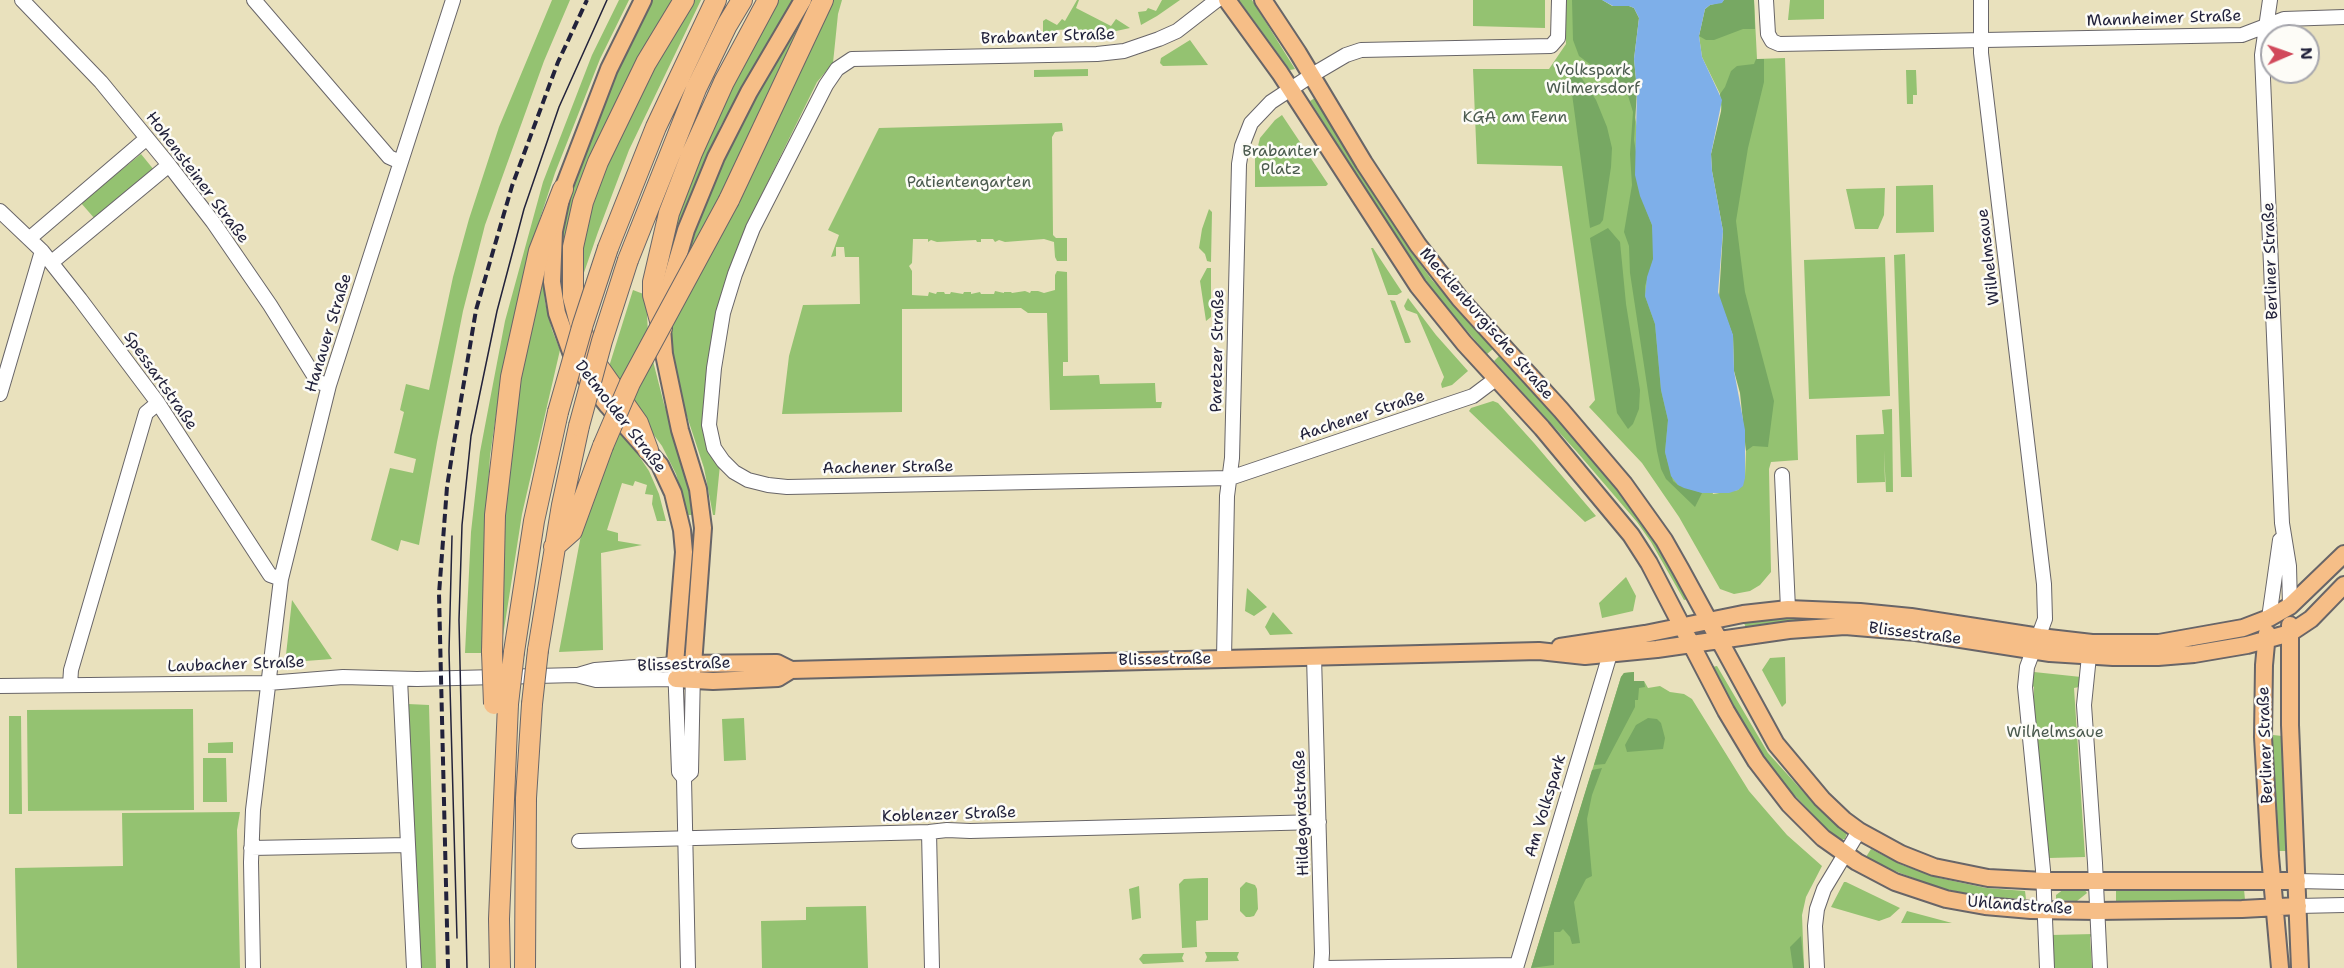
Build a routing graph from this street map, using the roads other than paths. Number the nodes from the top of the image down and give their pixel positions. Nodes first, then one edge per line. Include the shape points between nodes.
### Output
1 (22, 0) edge
2 (254, 0) edge
3 (453, 0) edge
4 (643, 0) edge
5 (684, 0) edge
6 (716, 0) edge
7 (742, 0) edge
8 (768, 0) edge
9 (803, 0) edge
10 (823, 0) edge
11 (1217, 0) edge
12 (1227, 0) edge
13 (1263, 0) edge
14 (1559, 0) edge
15 (1766, 0) edge
16 (1981, 0) edge
17 (2270, 0) edge
18 (2344, 17) edge
19 (2265, 24) edge
20 (2271, 24) edge
21 (2260, 28) edge
22 (1981, 39) junction
23 (866, 58) joint
24 (1312, 75) junction
25 (2263, 84) edge
26 (1291, 89) junction
27 (147, 138) junction
28 (400, 162) junction
29 (169, 165) junction
30 (563, 189) junction
31 (0, 211) edge
32 (30, 238) junction
33 (42, 251) junction
34 (52, 262) junction
35 (662, 328) junction
36 (1497, 378) junction
37 (329, 385) junction
38 (0, 394) edge
39 (158, 403) junction
40 (648, 450) junction
41 (1782, 475) dead end
42 (1230, 478) junction
43 (2282, 523) junction
44 (554, 547) junction
45 (2344, 554) edge
46 (281, 579) junction
47 (2344, 585) edge
48 (2290, 606) junction
49 (1788, 609) junction
50 (2269, 618) junction
51 (1709, 621) junction
52 (1682, 626) junction
53 (2290, 633) junction
54 (1720, 639) junction
55 (2266, 641) junction
56 (1691, 644) junction
57 (2037, 644) junction
58 (1539, 651) junction
59 (1610, 654) junction
60 (1314, 656) junction
61 (2089, 656) junction
62 (1224, 659) junction
63 (675, 672) junction
64 (693, 673) junction
65 (473, 678) joint
66 (400, 679) junction
67 (268, 683) junction
68 (70, 685) junction
69 (0, 686) edge
70 (501, 704) junction
71 (684, 778) junction
72 (1319, 822) junction
73 (1859, 831) junction
74 (929, 832) junction
75 (685, 838) junction
76 (579, 841) dead end
77 (408, 845) junction
78 (251, 848) junction
79 (1846, 854) junction
80 (2096, 880) junction
81 (2044, 881) junction
82 (2272, 881) junction
83 (2297, 881) junction
84 (2344, 882) edge
85 (2344, 905) edge
86 (2298, 906) junction
87 (2275, 907) junction
88 (2045, 910) junction
89 (2097, 911) junction
90 (1516, 967) edge
91 (254, 968) edge
92 (414, 968) edge
93 (500, 968) edge
94 (525, 968) edge
95 (688, 968) edge
96 (932, 968) edge
97 (1323, 968) edge
98 (1817, 968) edge
99 (2047, 968) edge
100 (2100, 968) edge
101 (2280, 968) edge
102 (2300, 968) edge

1 - 27 street, Hohensteiner Straße via 101,82
2 - 28 street via 389,157
3 - 28 street, Hanauer Straße
4 - 30 main road, Detmolder Straße via 609,69
5 - 40 highway via 646,63 598,162 583,202 573,247 573,297 584,340 638,423
6 - 70 highway, bridge via 656,127 583,324 558,412 534,521 514,652
7 - 44 highway, bridge via 696,89 628,260 579,426
8 - 35 highway via 715,103 669,213 652,282
9 - 35 main road, Detmolder Straße via 749,92 698,198 675,261
10 - 44 highway, bridge via 729,200 630,383 575,525
11 - 23 street, Brabanter Straße via 1177,30 1124,51
12 - 26 main road, Mecklenburgische Straße
13 - 24 main road, Mecklenburgische Straße
14 - 24 street, Paretzer Straße via 1558,38 1553,45 1361,50
15 - 22 street, Mannheimer Straße via 1768,34 1779,44
16 - 22 street
17 - 19 street, Berliner Straße
18 - 20 street, Mannheimer Straße via 2288,18
21 - 22 street, Mannheimer Straße via 2242,35
22 - 57 street, Wilhelmsaue via 2044,584 2045,619
23 - 42 street, Aachener Straße via 843,64 826,85 753,228 735,274 723,313 709,425 714,448 723,461 748,480 787,487
24 - 26 street, Paretzer Straße
24 - 51 main road, Mecklenburgische Straße via 1418,245 1460,299 1624,484 1664,540
25 - 43 street, Berliner Straße
26 - 36 main road, Mecklenburgische Straße via 1400,261 1442,317
26 - 42 street, Paretzer Straße via 1252,122 1239,164
27 - 29 street, Hohensteiner Straße
27 - 32 street
28 - 37 street, Hanauer Straße
29 - 34 street
29 - 37 street, Hohensteiner Straße via 245,268 318,382
30 - 40 main road, Detmolder Straße via 552,261 554,298 562,330 586,378
30 - 70 highway, bridge via 539,251 511,377 495,515 492,652
31 - 32 street, Spessartstraße
32 - 33 street, Spessartstraße
33 - 34 street, Spessartstraße
33 - 38 street
34 - 39 street, Spessartstraße
35 - 64 main road, Detmolder Straße via 667,376 698,489 703,528
36 - 42 street, Aachener Straße via 1473,396
36 - 52 main road, Mecklenburgische Straße via 1631,535
37 - 46 street, Hanauer Straße
39 - 46 street, Spessartstraße via 270,575
39 - 68 street via 146,413 71,670
40 - 63 main road, Detmolder Straße via 669,481 682,530 684,552
41 - 49 street
42 - 62 street, Paretzer Straße
43 - 48 street, Berliner Straße
43 - 50 street, Berliner Straße
44 - 94 highway, bridge via 532,704 526,798
45 - 48 main road, Blissestraße
46 - 67 street, Hanauer Straße
47 - 53 main road, Blissestraße via 2311,619
48 - 50 main road, Blissestraße
48 - 53 main road, Berliner Straße
49 - 51 main road, Blissestraße
49 - 57 main road, Blissestraße via 1911,617
50 - 55 main road, Berliner Straße
50 - 57 main road, Blissestraße via 2243,628 2160,643
51 - 52 main road, Blissestraße
51 - 54 main road, Mecklenburgische Straße
52 - 56 main road, Uhlandstraße
52 - 58 main road, Blissestraße
53 - 55 main road, Blissestraße
53 - 83 main road, Berliner Straße
54 - 56 main road, Blissestraße
54 - 57 main road, Blissestraße via 1845,626
54 - 73 main road, Uhlandstraße via 1784,754 1822,799
55 - 61 main road, Blissestraße via 2194,654
55 - 82 main road, Berliner Straße via 2263,732
56 - 59 main road, Blissestraße
56 - 79 main road, Uhlandstraße via 1743,741 1773,785 1802,818
57 - 61 main road, Blissestraße
57 - 81 street, Wilhelmsaue via 2027,667 2025,687
58 - 59 main road, Blissestraße via 1585,656
58 - 60 main road, Blissestraße
59 - 90 street, Am Volkspark
60 - 62 main road, Blissestraße
60 - 72 street, Hildegardstraße
61 - 80 street via 2084,705
62 - 64 main road, Blissestraße via 791,670 777,663
63 - 64 main road, Blissestraße
63 - 65 street, Blissestraße via 595,670 576,675
63 - 71 street, Detmolder Straße via 679,772
64 - 71 street, Detmolder Straße via 691,772
65 - 66 street, Laubacher Straße
66 - 67 street, Laubacher Straße via 343,677
66 - 77 street
67 - 68 street, Laubacher Straße
67 - 78 street, Hanauer Straße
68 - 69 street, Laubacher Straße
70 - 93 highway via 506,738
71 - 75 street, Detmolder Straße
72 - 74 street, Koblenzer Straße
72 - 97 street, Hildegardstraße
73 - 79 street
73 - 81 main road, Uhlandstraße via 1934,867 1988,878
74 - 75 street, Koblenzer Straße
74 - 96 street
75 - 76 street, Koblenzer Straße
75 - 95 street, Detmolder Straße
77 - 78 street
77 - 92 street
78 - 91 street, Hanauer Straße
79 - 88 main road, Uhlandstraße via 1894,882 1928,894 1985,906
79 - 98 street via 1824,889 1817,909
80 - 81 main road, Uhlandstraße
80 - 82 main road, Uhlandstraße
80 - 89 street
81 - 88 street, Wilhelmsaue
82 - 83 main road, Uhlandstraße
82 - 87 main road, Berliner Straße
83 - 84 street, Uhlandstraße
83 - 86 main road, Berliner Straße
85 - 86 street, Uhlandstraße
86 - 87 main road, Uhlandstraße
86 - 102 main road, Berliner Straße
87 - 89 main road, Uhlandstraße
87 - 101 main road, Berliner Straße
88 - 89 main road, Uhlandstraße
88 - 99 street, Wilhelmsaue
89 - 100 street
90 - 97 street

